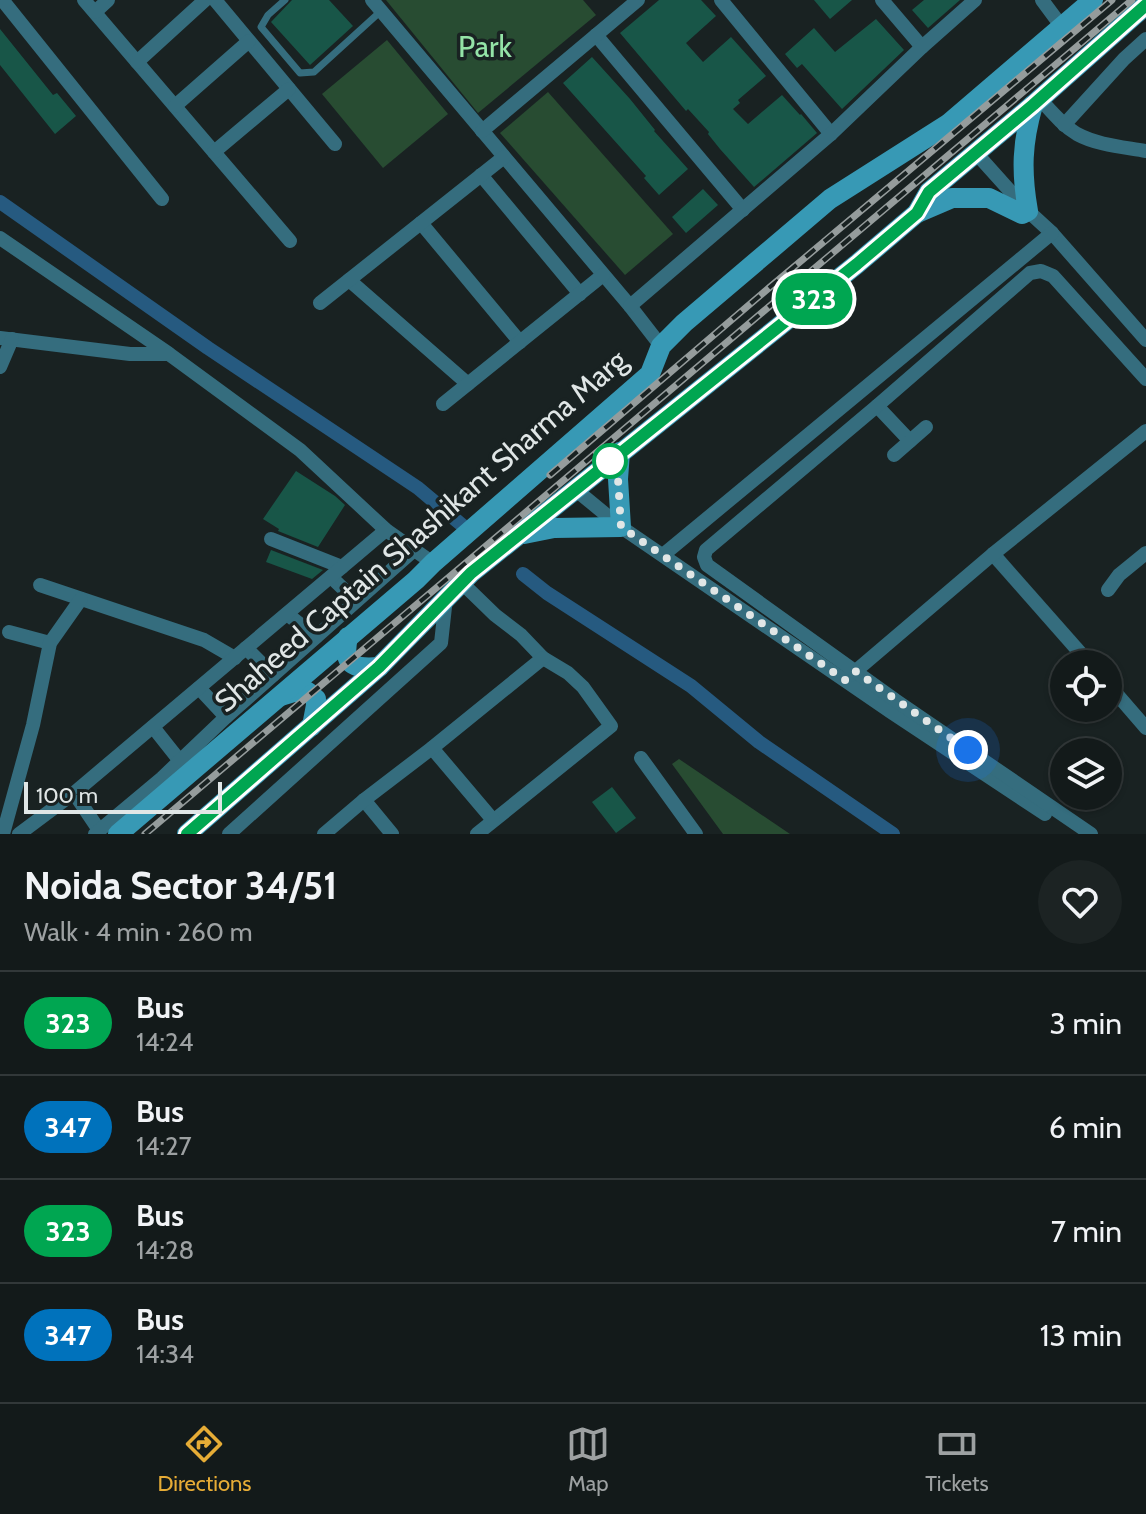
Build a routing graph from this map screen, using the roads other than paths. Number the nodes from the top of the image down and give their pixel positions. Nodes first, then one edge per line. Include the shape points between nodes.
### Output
1 (84, 0) edge
2 (108, 0) edge
3 (205, 0) edge
4 (215, 0) edge
5 (285, 0) edge
6 (638, 0) edge
7 (721, 0) edge
8 (882, 0) edge
9 (975, 0) edge
10 (1042, 0) edge
11 (1093, 0) edge
12 (4, 3) edge
13 (377, 5) edge
14 (1146, 5) edge
15 (95, 12) junction
16 (1062, 27) junction
17 (596, 35) junction
18 (1146, 39) edge
19 (249, 41) junction
20 (922, 47) junction
21 (137, 62) junction
22 (289, 89) junction
23 (1036, 102) junction
24 (175, 106) junction
25 (1064, 125) junction
26 (482, 131) junction
27 (831, 134) junction
28 (335, 144) dead end
29 (1146, 151) edge
30 (214, 152) junction
31 (975, 152) junction
32 (504, 157) junction
33 (481, 175) junction
34 (162, 199) dead end
35 (743, 210) junction
36 (1028, 211) junction
37 (917, 213) junction
38 (421, 223) junction
39 (1052, 233) junction
40 (0, 238) edge
41 (290, 241) dead end
42 (603, 275) junction
43 (349, 280) junction
44 (580, 294) junction
45 (320, 303) dead end
46 (630, 306) junction
47 (6, 338) edge
48 (1146, 340) edge
49 (520, 342) junction
50 (661, 346) junction
51 (169, 354) junction
52 (0, 367) edge
53 (1146, 379) edge
54 (468, 384) junction
55 (443, 404) dead end
56 (877, 406) junction
57 (926, 427) dead end
58 (1146, 431) edge
59 (910, 441) junction
60 (620, 452) junction
61 (894, 455) dead end
62 (576, 490) junction
63 (621, 527) junction
64 (386, 530) junction
65 (516, 538) junction
66 (271, 539) dead end
67 (414, 550) junction
68 (1146, 553) edge
69 (993, 554) junction
70 (663, 555) junction
71 (433, 563) junction
72 (337, 572) junction
73 (466, 578) junction
74 (40, 585) dead end
75 (1108, 590) dead end
76 (446, 598) junction
77 (81, 599) junction
78 (356, 601) junction
79 (287, 614) junction
80 (9, 632) dead end
81 (316, 637) junction
82 (348, 637) junction
83 (50, 643) junction
84 (1078, 650) edge
85 (241, 653) junction
86 (543, 658) junction
87 (379, 667) junction
88 (273, 675) junction
89 (850, 676) junction
90 (199, 688) junction
91 (278, 698) junction
92 (1122, 700) edge
93 (226, 717) junction
94 (312, 726) junction
95 (1145, 726) edge
96 (153, 727) junction
97 (432, 748) junction
98 (641, 758) dead end
99 (180, 761) junction
100 (74, 793) junction
101 (364, 800) junction
102 (493, 820) junction
103 (104, 833) edge
104 (3, 834) edge
105 (19, 834) edge
106 (187, 834) edge
107 (229, 834) edge
108 (324, 834) edge
109 (392, 834) edge
110 (477, 834) edge
111 (696, 834) edge
112 (1075, 834) edge
113 (1091, 834) edge

1 - 15 street
2 - 15 street
3 - 21 street
4 - 19 street
5 - 13 lane via 261,27 300,73 314,72
6 - 17 street
7 - 27 street
8 - 20 street
9 - 20 street
10 - 16 street
11 - 16 main road, Shaheed Captain Shashikant Sharma Marg
12 - 34 street
13 - 26 street
14 - 23 main road
15 - 21 street
16 - 50 main road, Shaheed Captain Shashikant Sharma Marg via 948,124 830,199
17 - 26 street
17 - 35 street
18 - 25 street
19 - 22 street
19 - 24 street
20 - 27 street
21 - 24 street
22 - 28 street
22 - 30 street
23 - 25 street
23 - 31 main road
23 - 36 main road via 1022,157
24 - 30 street
25 - 29 street via 1098,142
26 - 32 street
27 - 35 street
30 - 41 street
31 - 36 street
31 - 37 main road via 929,192
32 - 33 street
32 - 42 street
33 - 38 street
33 - 44 street
35 - 46 street
36 - 37 main road via 1022,214 989,198 952,198
36 - 39 street
37 - 60 main road
38 - 43 street
38 - 49 street
39 - 48 street
39 - 70 street
40 - 51 street
42 - 44 street
42 - 46 street
43 - 45 street
43 - 54 street
44 - 49 street
46 - 50 street
47 - 51 street
47 - 52 street
49 - 54 street
50 - 71 main road, Shaheed Captain Shashikant Sharma Marg via 650,374
51 - 64 street via 300,450
53 - 56 street via 1053,276 1041,271 1030,273
54 - 55 street
56 - 59 street
56 - 89 street via 704,557 707,565
57 - 59 street
58 - 69 street
59 - 61 street
60 - 62 main road
60 - 63 main road
62 - 63 street
62 - 65 main road
63 - 65 main road via 554,528
63 - 70 street
64 - 67 street
64 - 72 street
65 - 73 main road
66 - 72 street
67 - 71 street
67 - 78 street
68 - 75 street
69 - 84 street
69 - 89 street
70 - 89 street
71 - 82 main road, Shaheed Captain Shashikant Sharma Marg
72 - 78 street
72 - 79 street
73 - 76 main road
73 - 86 street via 495,615
74 - 77 street
76 - 87 main road
76 - 107 street via 441,643
77 - 83 street
77 - 85 street
78 - 81 street
79 - 81 street
79 - 85 street
80 - 83 street
81 - 88 street
82 - 87 main road via 345,650 351,663
82 - 91 main road, Shaheed Captain Shashikant Sharma Marg
83 - 104 street
85 - 88 street
85 - 90 street
86 - 97 street
86 - 102 street via 583,687 611,726
87 - 94 main road
88 - 93 street
89 - 112 street
89 - 113 street via 895,700
90 - 93 street
90 - 96 street
91 - 94 main road via 308,692 316,699
91 - 103 main road, Shaheed Captain Shashikant Sharma Marg
92 - 95 street
93 - 99 street
94 - 106 main road
96 - 99 street
96 - 100 street
97 - 101 street
97 - 102 street
98 - 111 street
99 - 103 street
100 - 103 street
100 - 105 street
101 - 108 street
101 - 109 street
102 - 110 street

